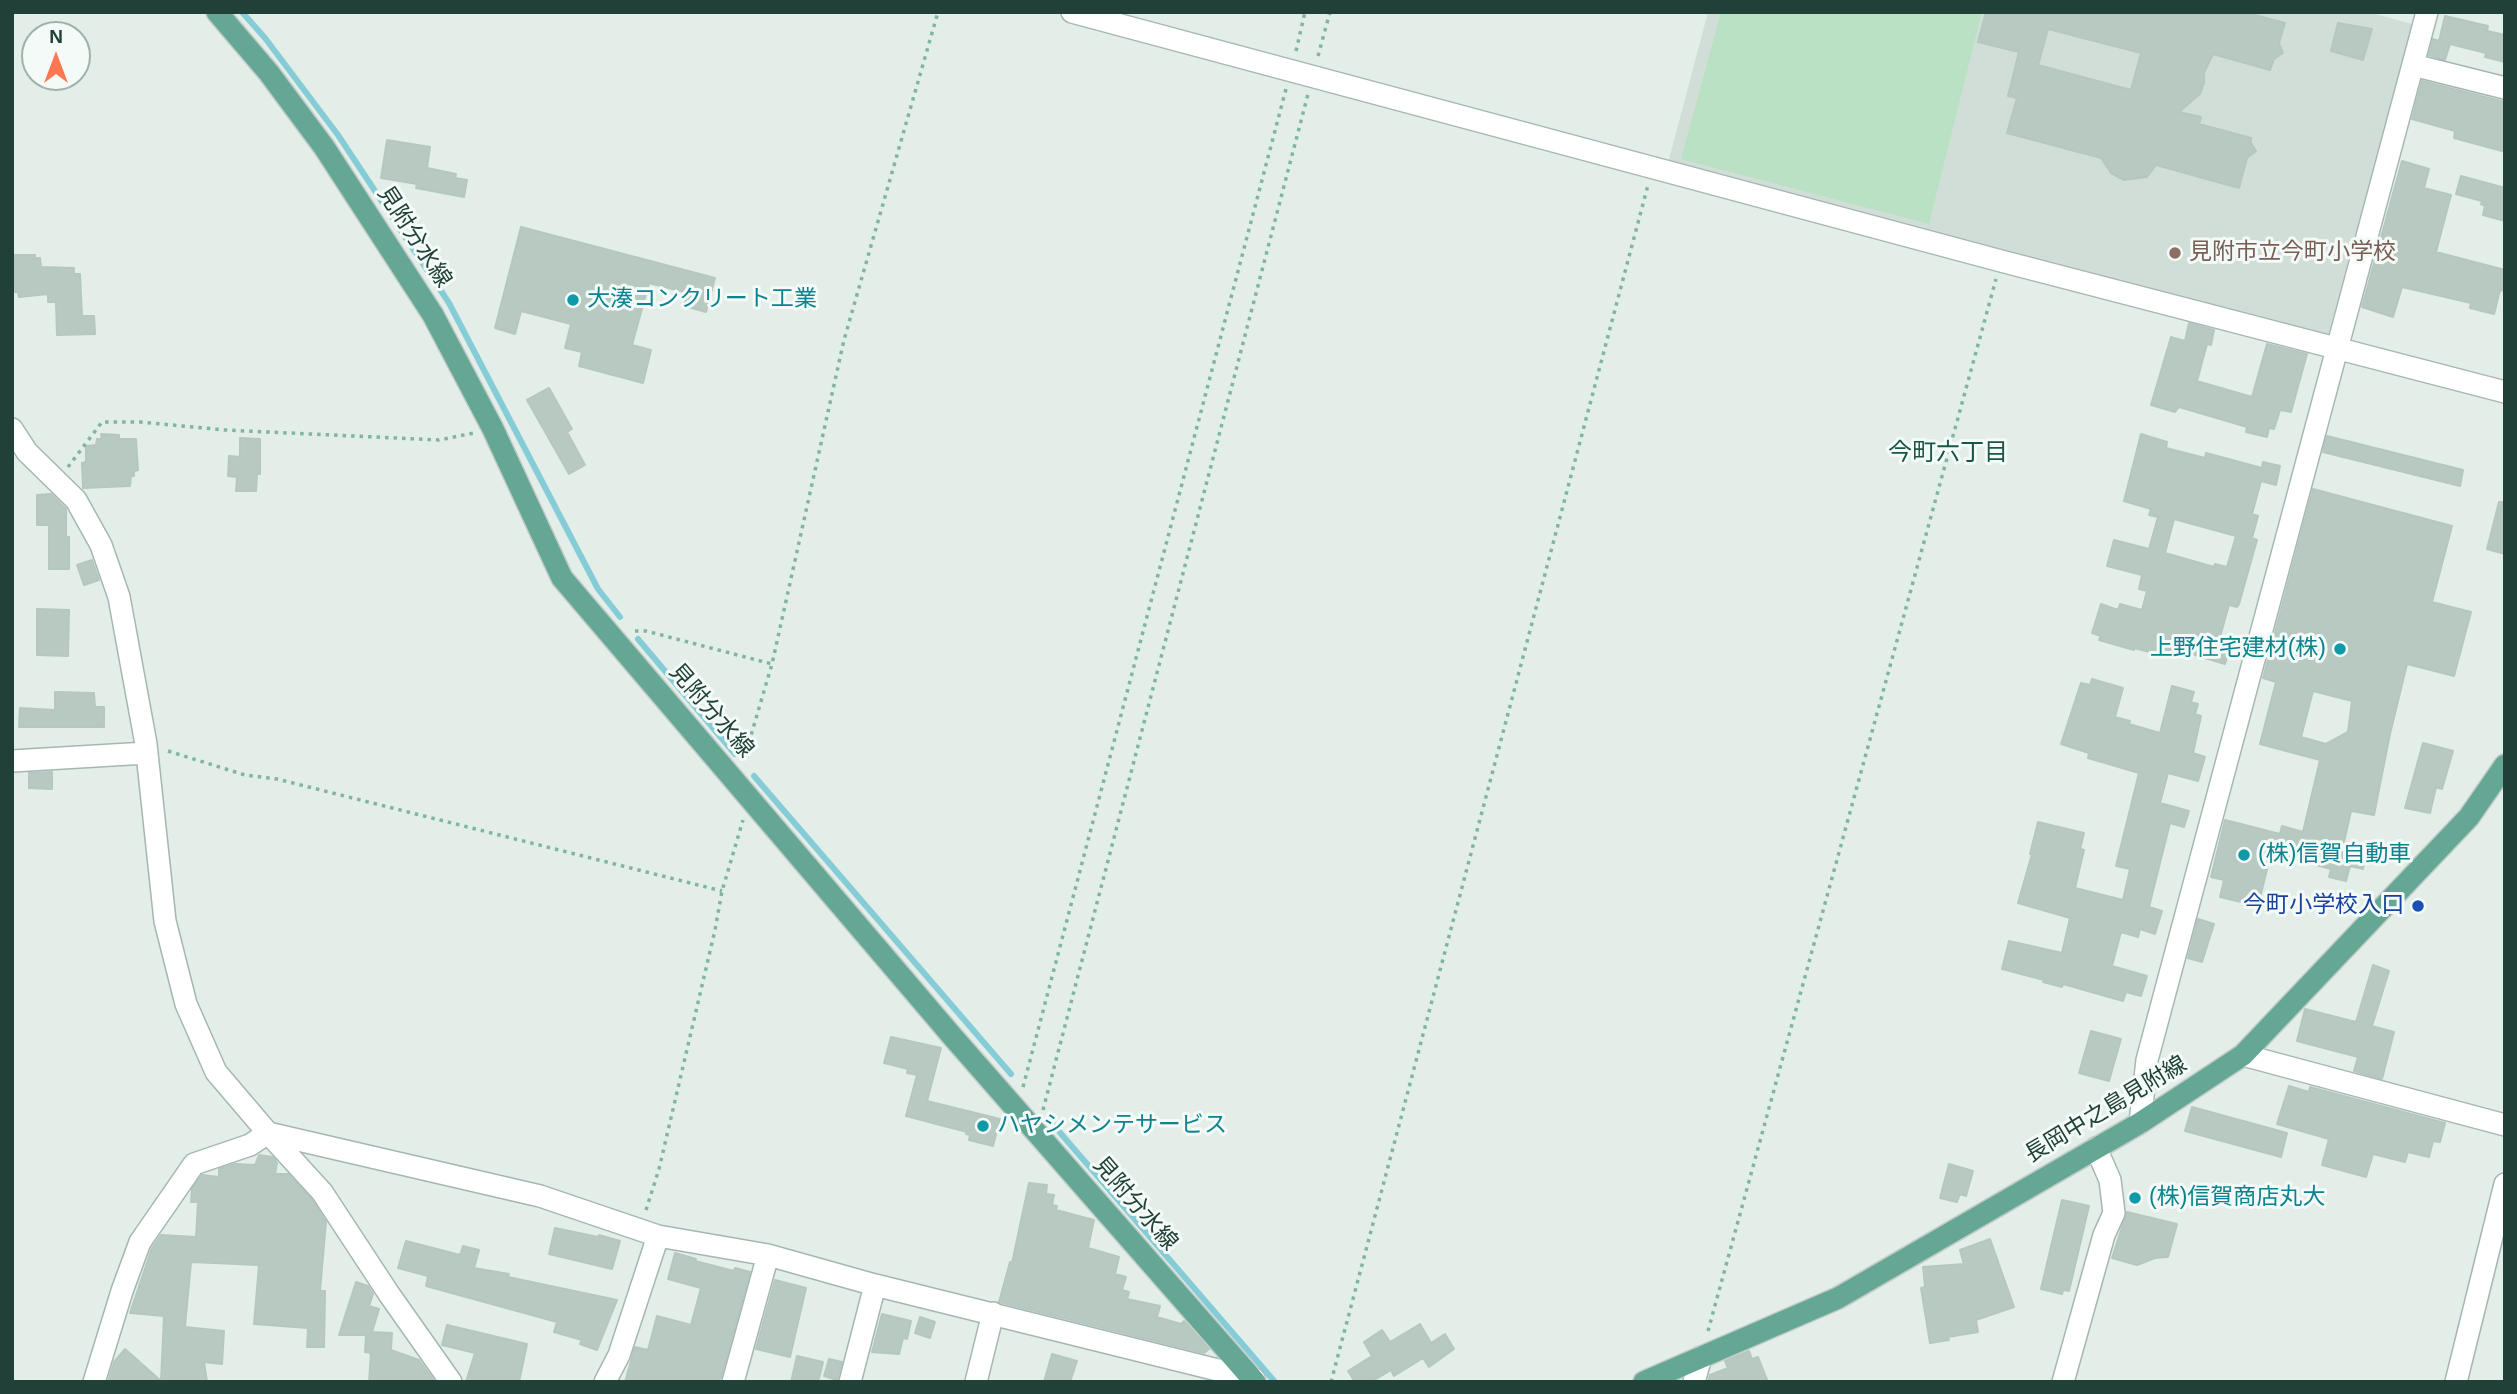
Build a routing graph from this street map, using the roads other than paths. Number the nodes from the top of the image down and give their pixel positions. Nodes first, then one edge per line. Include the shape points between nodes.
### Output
1 (217, 12) edge
2 (1072, 12) edge
3 (2427, 12) edge
4 (2413, 65) junction
5 (2505, 88) edge
6 (2337, 346) junction
7 (2505, 392) edge
8 (12, 429) edge
9 (146, 748) junction
10 (12, 761) edge
11 (2505, 765) edge
12 (2243, 1055) junction
13 (2140, 1123) junction
14 (2505, 1125) edge
15 (268, 1133) junction
16 (2096, 1148) junction
17 (2505, 1184) edge
18 (649, 1232) junction
19 (768, 1255) junction
20 (875, 1285) junction
21 (993, 1313) junction
22 (1701, 1357) junction
23 (1254, 1381) edge
24 (94, 1382) edge
25 (452, 1382) edge
26 (605, 1382) edge
27 (733, 1382) edge
28 (850, 1382) edge
29 (976, 1382) edge
30 (1644, 1382) edge
31 (1694, 1382) edge
32 (2063, 1382) edge
33 (2456, 1382) edge

1 - 23 main road, 見附分水線 via 270,73 324,147 433,315 493,429 562,578
2 - 6 street via 2001,261
3 - 4 street
4 - 5 street
4 - 6 street
6 - 7 street
6 - 13 street via 2147,1060
8 - 9 street via 27,452 76,500 101,545 119,597
9 - 10 street
9 - 15 street via 165,921 186,1004 216,1072
11 - 12 main road, 長岡中之島見附線 via 2469,817
12 - 13 main road, 長岡中之島見附線
12 - 14 street
13 - 16 main road, 長岡中之島見附線
15 - 18 street via 540,1196
15 - 24 street via 250,1145 194,1164 140,1242
15 - 25 street via 322,1192
16 - 22 main road, 長岡中之島見附線 via 1838,1298
16 - 32 street via 2110,1180 2114,1213
17 - 33 street
18 - 19 street
18 - 26 street via 619,1355
19 - 20 street
19 - 27 street
20 - 21 street
20 - 28 street
21 - 23 street
21 - 29 street
22 - 30 main road, 長岡中之島見附線
22 - 31 street

